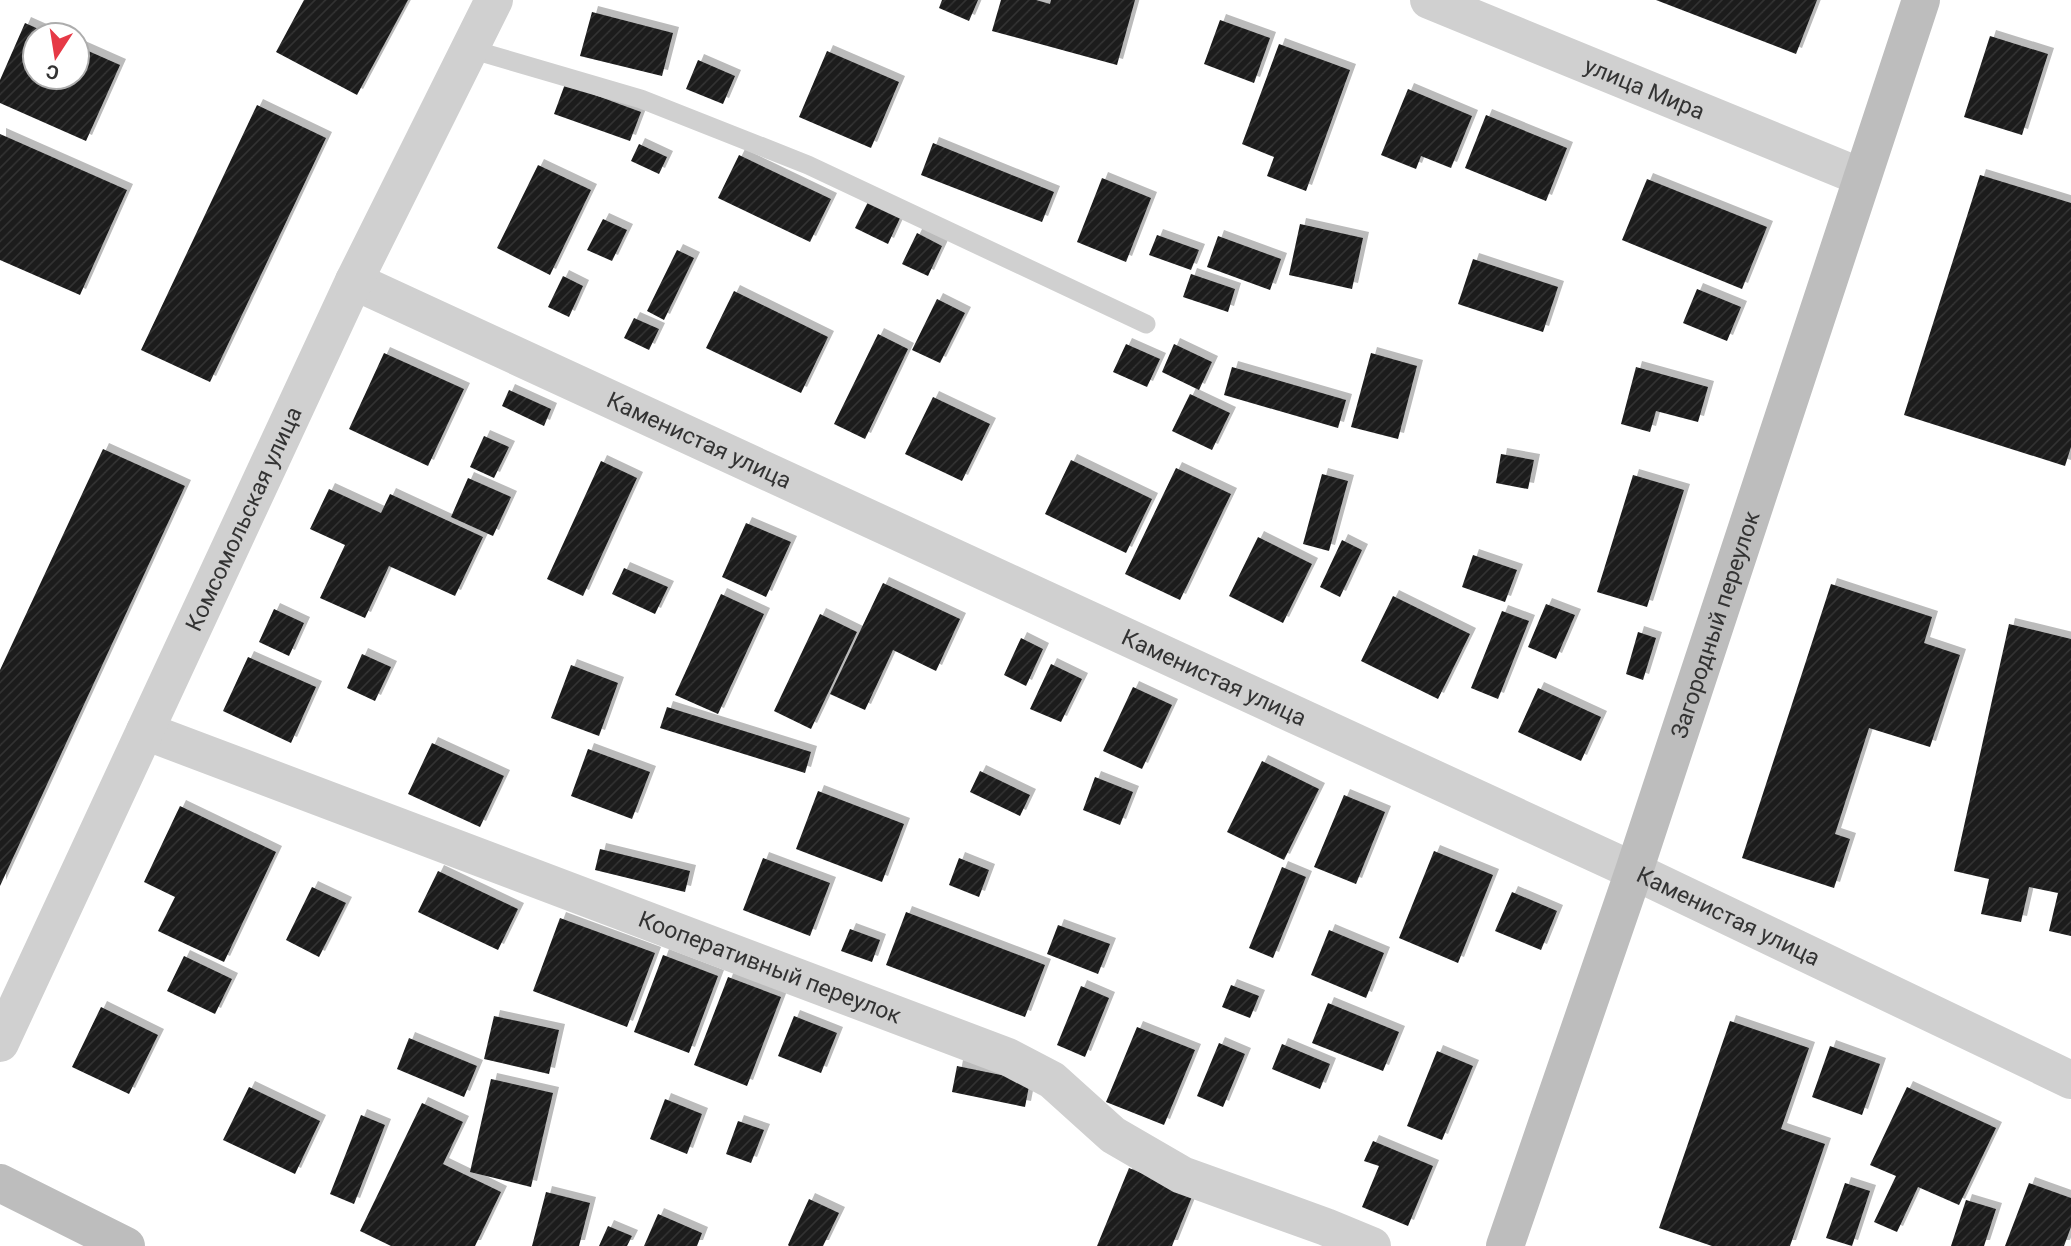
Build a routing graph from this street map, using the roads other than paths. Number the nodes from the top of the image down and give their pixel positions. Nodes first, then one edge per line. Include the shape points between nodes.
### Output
1 (494, 0) edge
2 (1429, 0) edge
3 (1921, 0) edge
4 (470, 49) junction
5 (1861, 177) junction
6 (354, 281) junction
7 (1146, 324) dead end
8 (145, 731) junction
9 (1634, 871) junction
10 (0, 1043) edge
11 (2071, 1080) edge
12 (0, 1183) edge
13 (125, 1246) edge
14 (1372, 1246) edge
15 (1505, 1246) edge

1 - 4 street, Комсомольская улица
2 - 5 street, улица Мира
3 - 5 street, Загородный переулок
4 - 6 street, Комсомольская улица
4 - 7 lane via 641,99 808,165
5 - 9 street, Загородный переулок
6 - 8 street, Комсомольская улица
6 - 9 street, Каменистая улица
8 - 10 street, Комсомольская улица
8 - 14 street, Кооперативный переулок via 1008,1057 1052,1080 1113,1135 1182,1175
9 - 11 street, Каменистая улица
9 - 15 street, Загородный переулок
12 - 13 street

